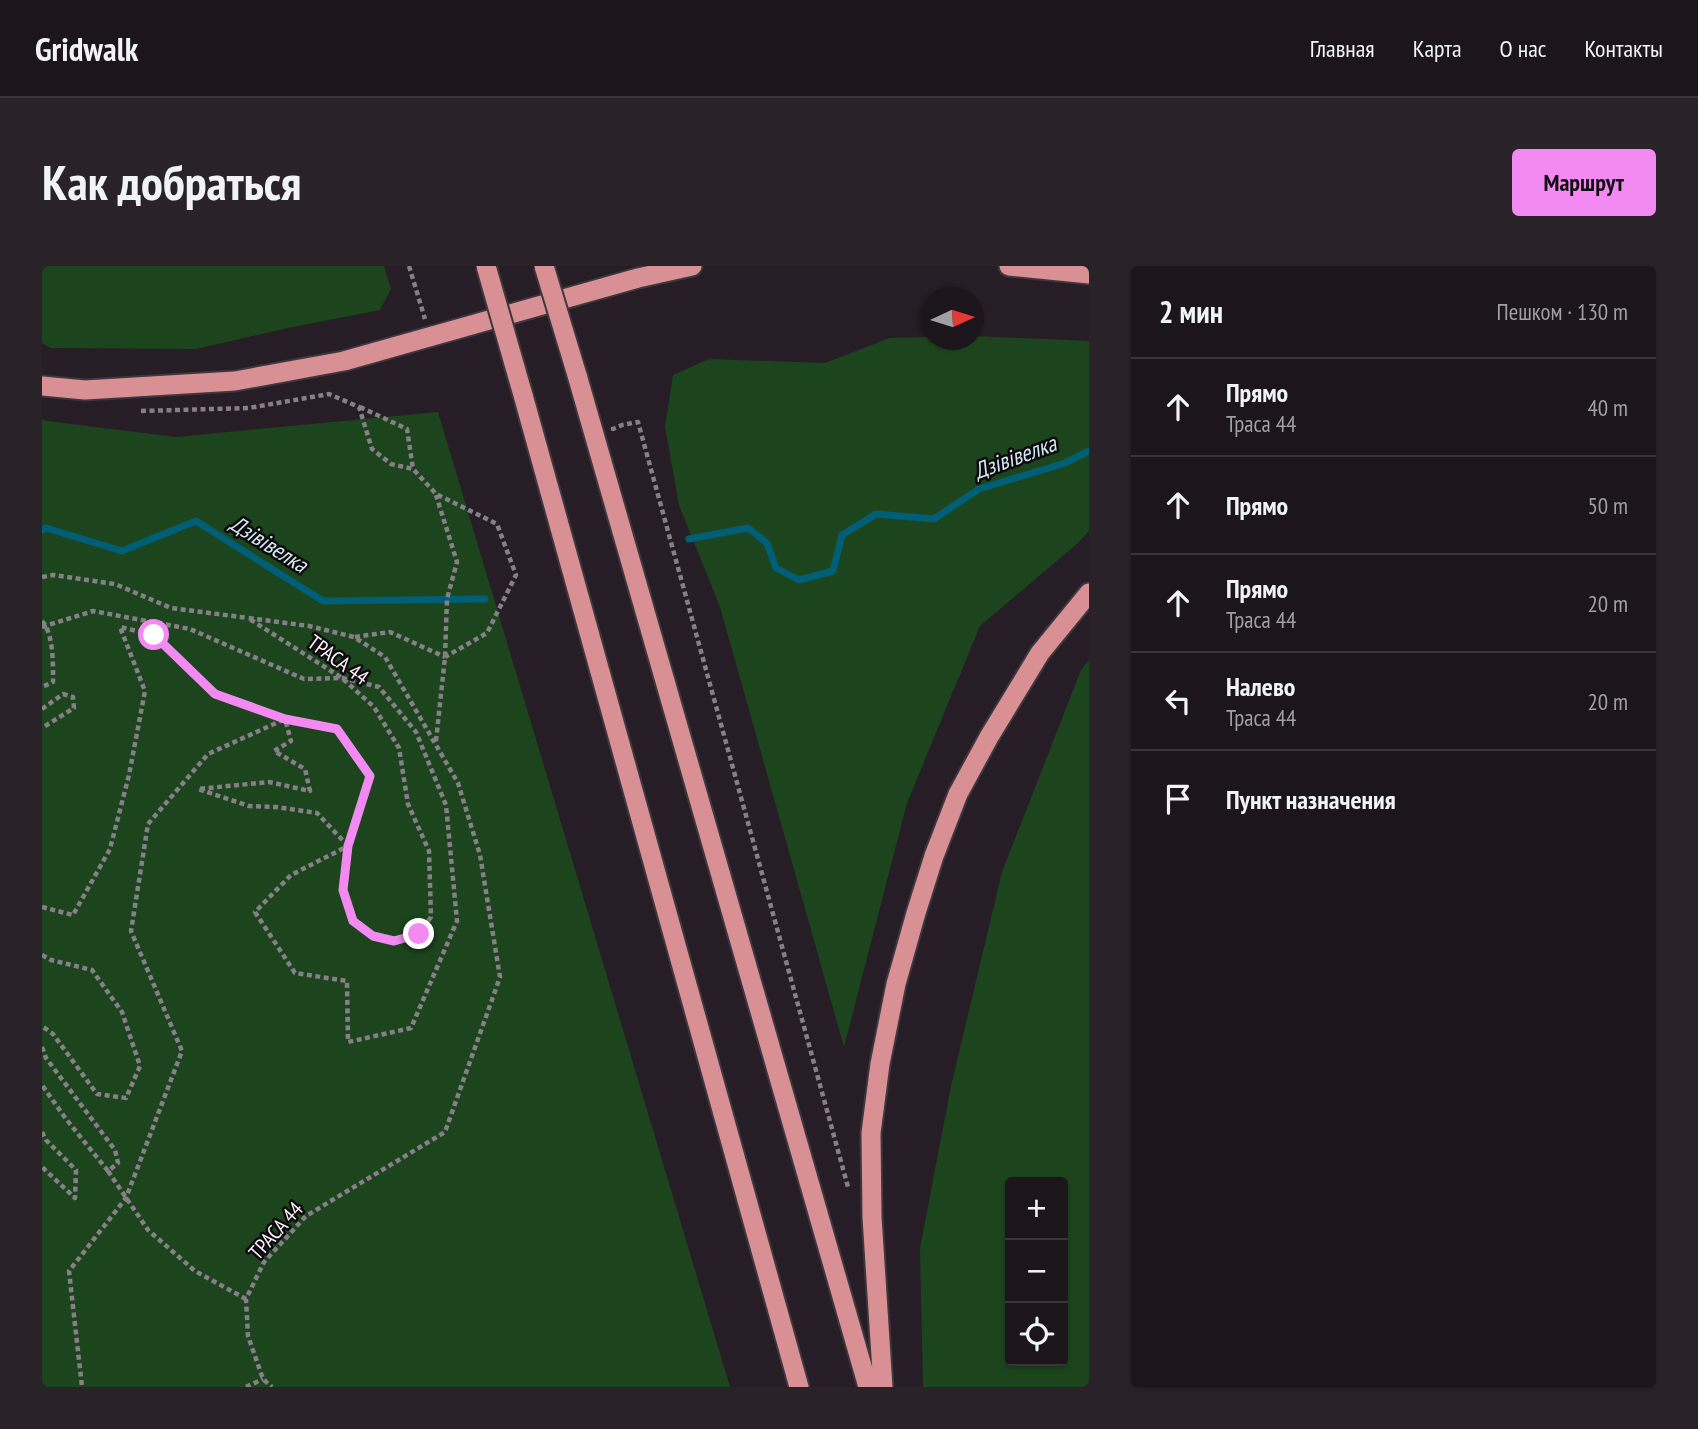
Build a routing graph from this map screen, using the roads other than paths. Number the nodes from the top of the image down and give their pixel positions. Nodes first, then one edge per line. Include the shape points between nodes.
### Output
1 (486, 266) edge
2 (544, 266) edge
3 (692, 266) edge
4 (1009, 266) edge
5 (1089, 274) edge
6 (42, 386) edge
7 (1089, 593) edge
8 (799, 1387) edge
9 (868, 1387) edge
10 (883, 1387) edge

1 - 8 highway, bridge
2 - 9 highway, bridge
3 - 6 highway via 344,361 235,381 85,390
4 - 5 highway
7 - 10 highway via 1040,653 958,794 934,856 896,984 872,1133 872,1217

